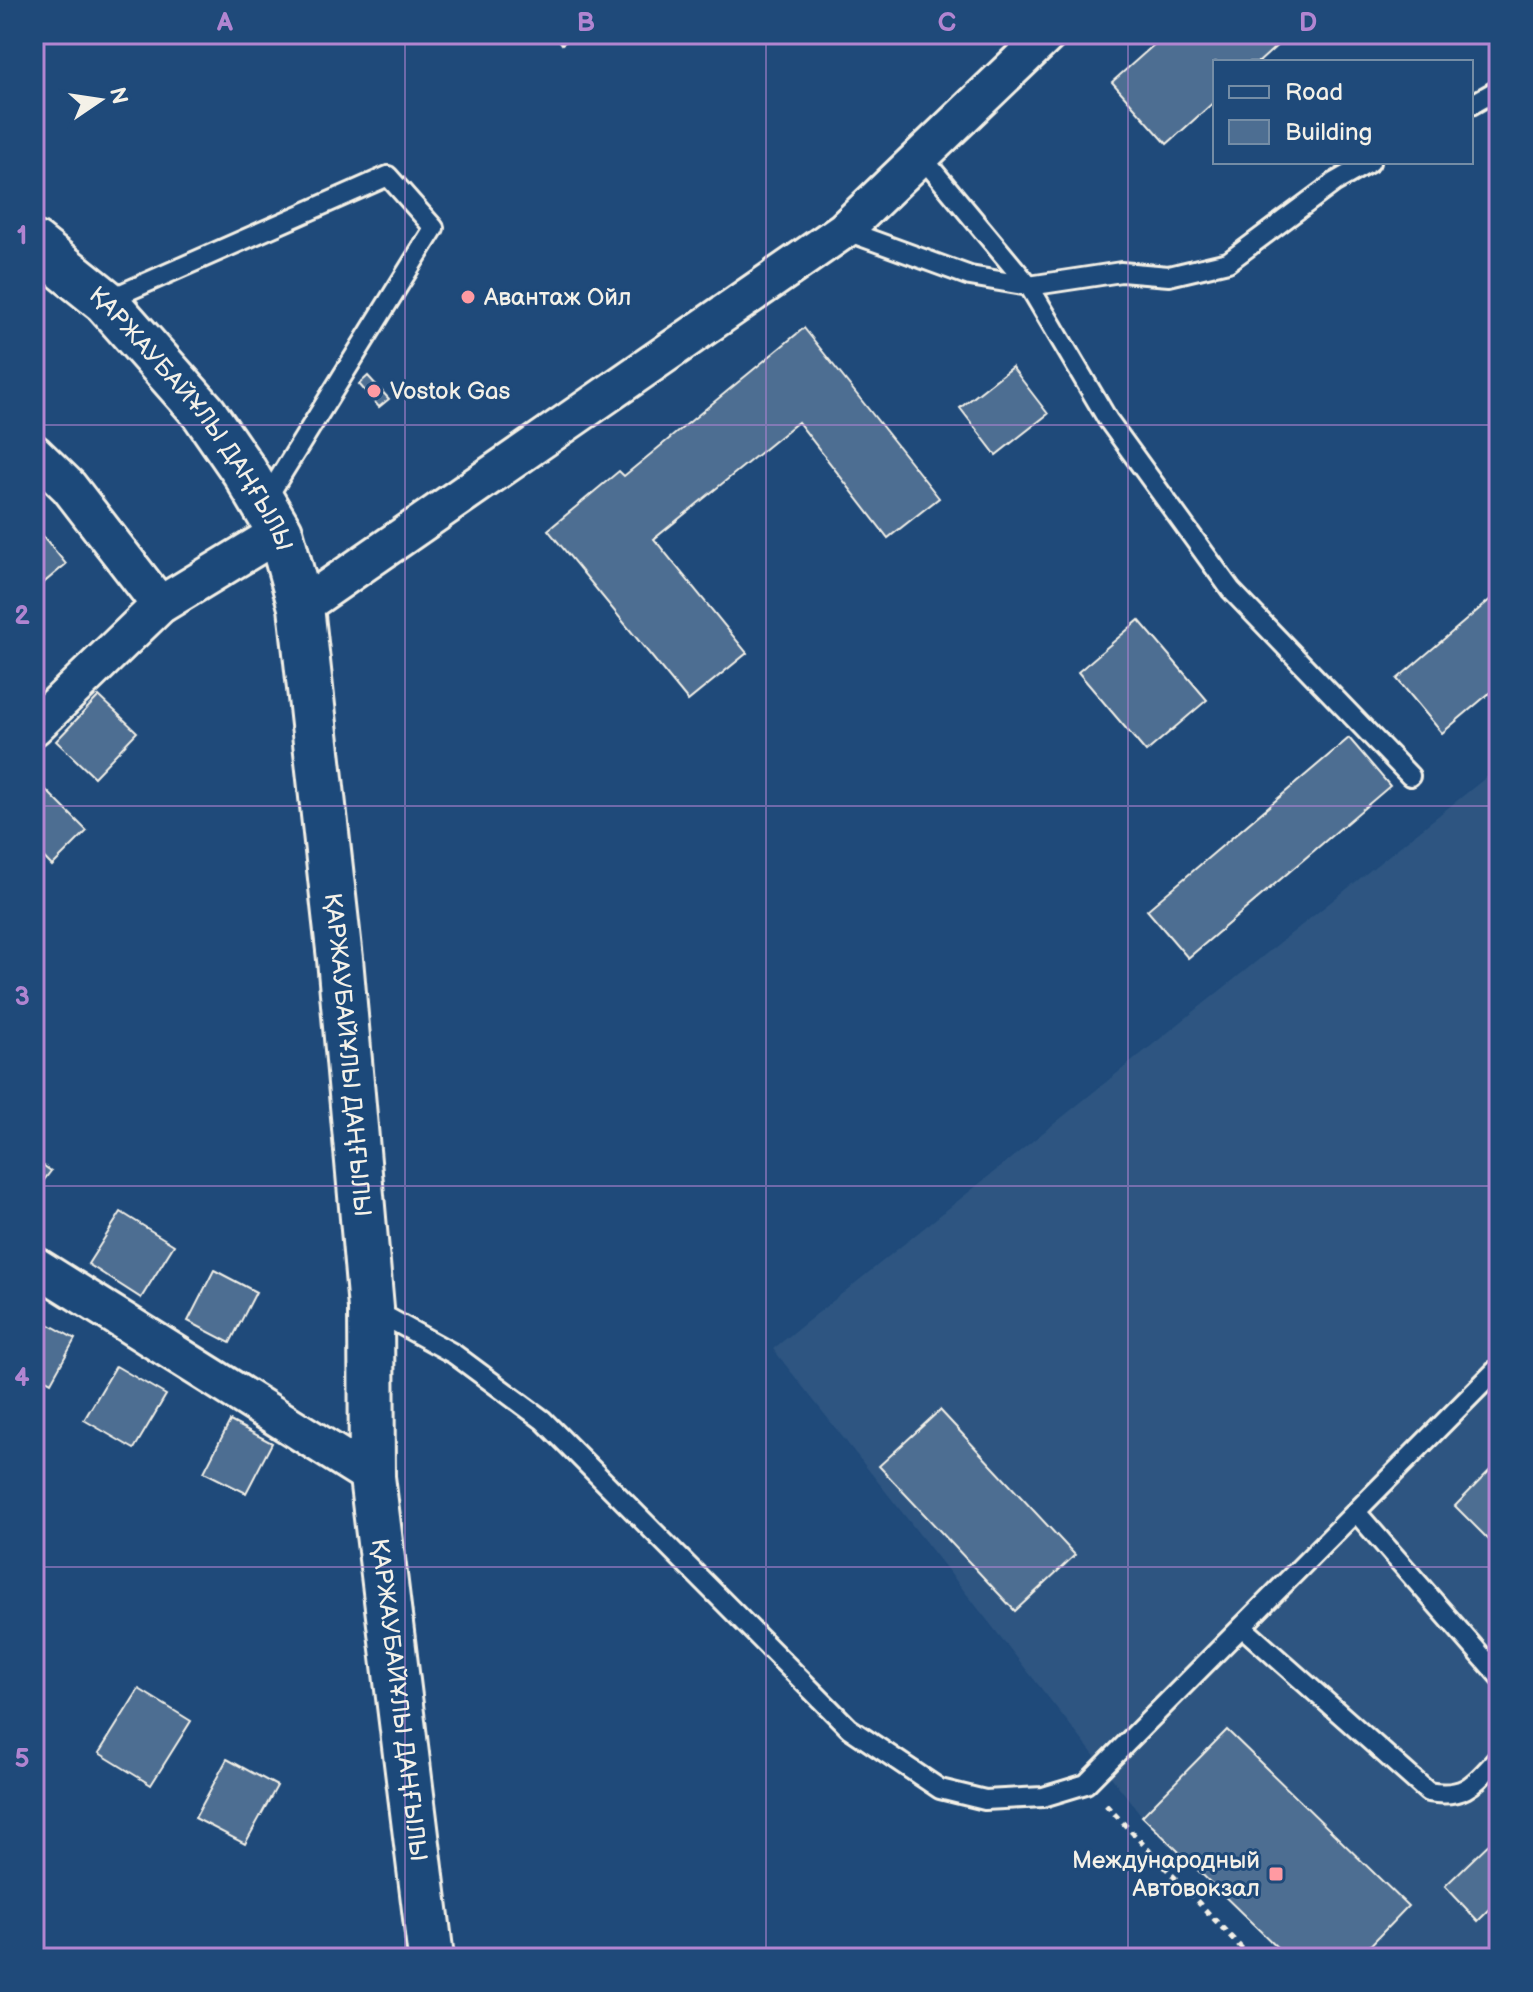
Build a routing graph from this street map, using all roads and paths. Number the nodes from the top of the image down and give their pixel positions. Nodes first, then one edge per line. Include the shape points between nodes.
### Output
1 (1048, 34) edge
2 (1499, 89) edge
3 (1473, 104) edge
4 (921, 156) junction
5 (1366, 164) edge
6 (844, 230) junction
7 (34, 244) edge
8 (1029, 286) junction
9 (105, 301) junction
10 (34, 453) edge
11 (272, 518) junction
12 (160, 605) junction
13 (301, 607) junction
14 (34, 727) edge
15 (1410, 776) dead end
16 (34, 1265) edge
17 (371, 1308) junction
18 (1499, 1367) edge
19 (372, 1477) junction
20 (1356, 1512) junction
21 (1242, 1627) junction
22 (1499, 1676) edge
23 (1499, 1757) edge
24 (1086, 1784) junction
25 (431, 1958) edge
26 (1251, 1958) edge

1 - 4 street
2 - 3 lane
4 - 6 street
4 - 8 lane
5 - 8 lane via 1228,262 1169,276 1121,272
6 - 8 lane via 970,276
6 - 13 street
7 - 9 highway, ҚАРЖАУБАЙҰЛЫ ДАҢҒЫЛЫ
8 - 15 lane via 1108,420 1231,590
9 - 11 highway, ҚАРЖАУБАЙҰЛЫ ДАҢҒЫЛЫ via 204,413
9 - 11 lane via 388,176 434,228
10 - 12 street via 69,487
11 - 12 street
11 - 13 highway, ҚАРЖАУБАЙҰЛЫ ДАҢҒЫЛЫ
12 - 14 street
13 - 17 highway, ҚАРЖАУБАЙҰЛЫ ДАҢҒЫЛЫ
16 - 19 street
17 - 19 highway, ҚАРЖАУБАЙҰЛЫ ДАҢҒЫЛЫ
17 - 24 lane via 454,1354 543,1420 849,1728 914,1772 940,1789 985,1800 1043,1797
18 - 20 lane
19 - 25 highway, ҚАРЖАУБАЙҰЛЫ ДАҢҒЫЛЫ
20 - 21 lane
20 - 22 lane
21 - 23 lane via 1428,1792 1446,1795 1470,1789
21 - 24 lane
24 - 26 path

